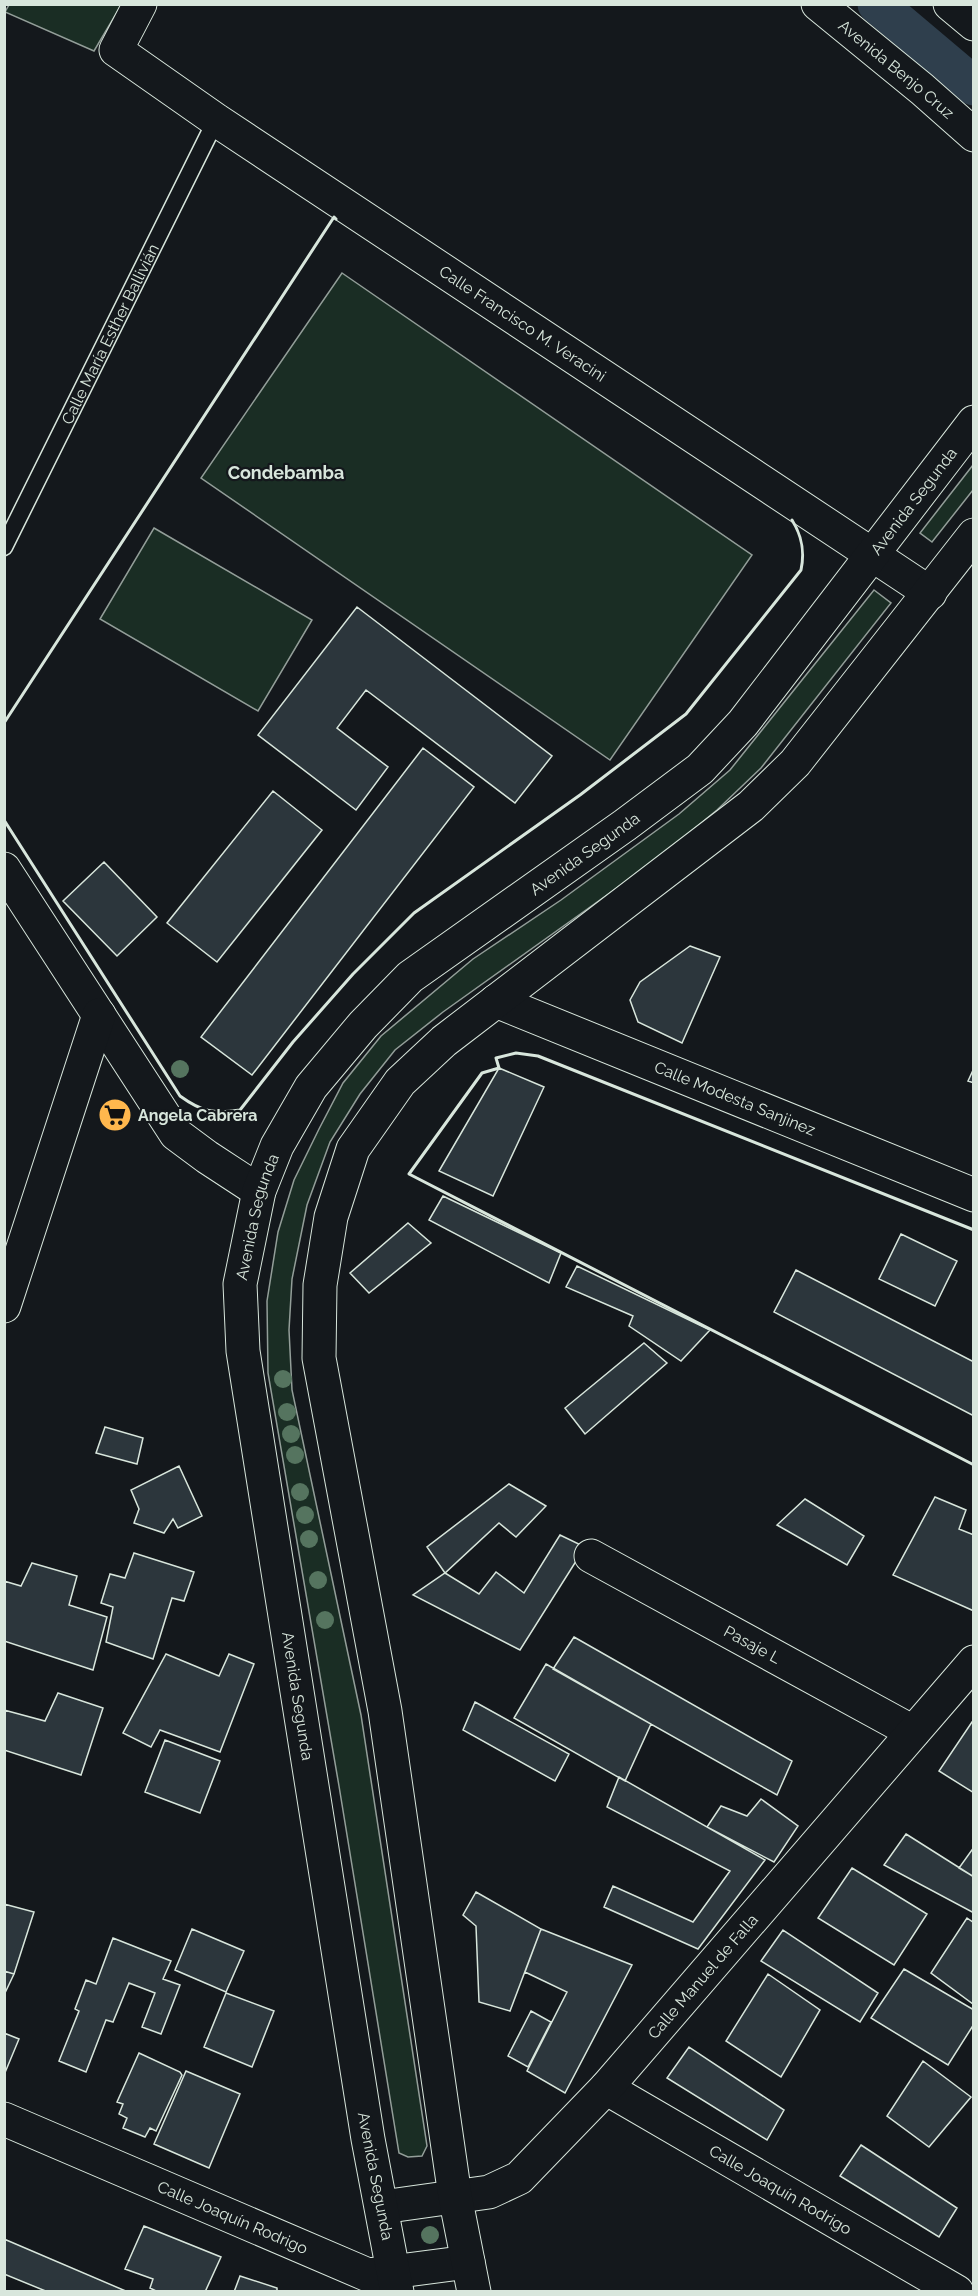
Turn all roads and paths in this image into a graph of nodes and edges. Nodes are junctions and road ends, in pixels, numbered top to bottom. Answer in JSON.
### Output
{"nodes":[{"id":1,"x":140,"y":4,"type":"edge"},
{"id":2,"x":818,"y":4,"type":"edge"},
{"id":3,"x":950,"y":4,"type":"edge"},
{"id":4,"x":974,"y":24,"type":"edge"},
{"id":5,"x":216,"y":120,"type":"junction"},
{"id":6,"x":974,"y":135,"type":"edge"},
{"id":7,"x":974,"y":422,"type":"edge"},
{"id":8,"x":974,"y":535,"type":"edge"},
{"id":9,"x":4,"y":547,"type":"edge"},
{"id":10,"x":872,"y":554,"type":"junction"},
{"id":11,"x":930,"y":593,"type":"junction"},
{"id":12,"x":4,"y":869,"type":"edge"},
{"id":13,"x":496,"y":1001,"type":"junction"},
{"id":14,"x":99,"y":1015,"type":"junction"},
{"id":15,"x":260,"y":1191,"type":"junction"},
{"id":16,"x":974,"y":1195,"type":"edge"},
{"id":17,"x":8,"y":1288,"type":"edge"},
{"id":18,"x":591,"y":1556,"type":"dead end"},
{"id":19,"x":974,"y":1662,"type":"edge"},
{"id":20,"x":913,"y":1732,"type":"junction"},
{"id":21,"x":606,"y":2088,"type":"junction"},
{"id":22,"x":4,"y":2119,"type":"edge"},
{"id":23,"x":455,"y":2196,"type":"junction"},
{"id":24,"x":382,"y":2207,"type":"junction"},
{"id":25,"x":471,"y":2277,"type":"edge"},
{"id":26,"x":915,"y":2280,"type":"edge"},
{"id":27,"x":396,"y":2282,"type":"edge"},
{"id":28,"x":957,"y":2292,"type":"edge"}],
"edges":[{"from":1,"to":5,"type":"main road","name":"Calle Francisco M. Veracini"},
{"from":2,"to":6,"type":"main road","name":"Avenida Benjo Cruz"},
{"from":3,"to":4,"type":"main road"},
{"from":5,"to":9,"type":"lane","name":"Calle María Esther Ballivián"},
{"from":5,"to":10,"type":"main road","name":"Calle Francisco M. Veracini"},
{"from":7,"to":10,"type":"main road","name":"Avenida Segunda"},
{"from":8,"to":11,"type":"main road"},
{"from":10,"to":11,"type":"main road","name":"Calle Francisco M. Veracini"},
{"from":10,"to":15,"type":"main road","name":"Avenida Segunda"},
{"from":11,"to":13,"type":"main road"},
{"from":12,"to":14,"type":"main road"},
{"from":13,"to":16,"type":"main road","name":"Calle Modesta Sanjinez"},
{"from":13,"to":23,"type":"main road"},
{"from":14,"to":15,"type":"main road"},
{"from":14,"to":17,"type":"main road"},
{"from":15,"to":24,"type":"main road","name":"Avenida Segunda"},
{"from":18,"to":20,"type":"main road","name":"Pasaje L"},
{"from":19,"to":20,"type":"main road","name":"Calle Manuel de Falla"},
{"from":20,"to":21,"type":"main road","name":"Calle Manuel de Falla"},
{"from":21,"to":23,"type":"main road","name":"Calle Manuel de Falla"},
{"from":21,"to":26,"type":"main road","name":"Calle Joaquín Rodrigo"},
{"from":22,"to":27,"type":"main road","name":"Calle Joaquín Rodrigo"},
{"from":23,"to":24,"type":"main road","name":"Calle Manuel de Falla"},
{"from":23,"to":25,"type":"main road"},
{"from":24,"to":27,"type":"main road","name":"Avenida Segunda"},
{"from":25,"to":27,"type":"main road","name":"Calle Joaquín Rodrigo"},
{"from":26,"to":28,"type":"main road","name":"Calle Joaquín Rodrigo"}]}
